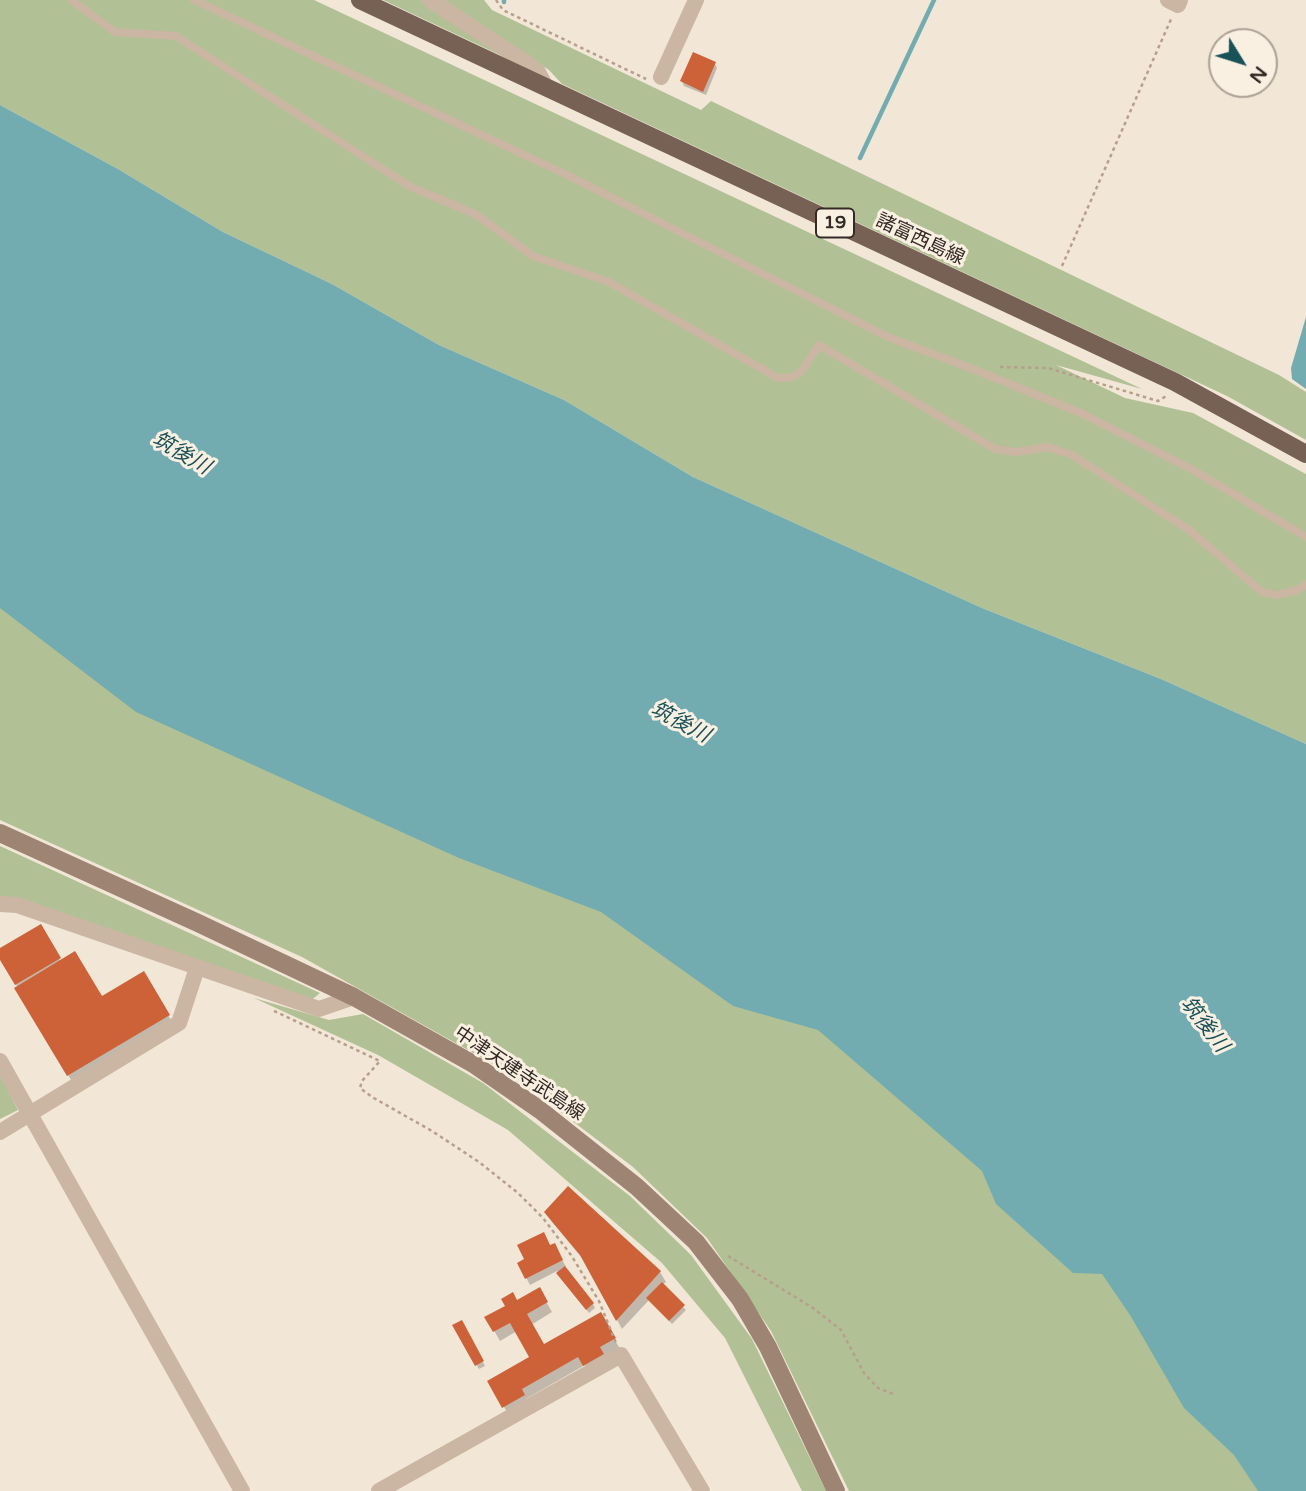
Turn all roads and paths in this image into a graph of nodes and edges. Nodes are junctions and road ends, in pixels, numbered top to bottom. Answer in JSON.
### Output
{"nodes":[{"id":1,"x":72,"y":0,"type":"edge"},
{"id":2,"x":194,"y":0,"type":"edge"},
{"id":3,"x":360,"y":0,"type":"edge"},
{"id":4,"x":430,"y":0,"type":"edge"},
{"id":5,"x":496,"y":0,"type":"edge"},
{"id":6,"x":696,"y":0,"type":"edge"},
{"id":7,"x":1175,"y":2,"type":"edge"},
{"id":8,"x":661,"y":77,"type":"joint"},
{"id":9,"x":546,"y":87,"type":"junction"},
{"id":10,"x":1062,"y":266,"type":"dead end"},
{"id":11,"x":978,"y":371,"type":"junction"},
{"id":12,"x":1175,"y":382,"type":"junction"},
{"id":13,"x":1306,"y":454,"type":"edge"},
{"id":14,"x":1306,"y":537,"type":"edge"},
{"id":15,"x":1306,"y":586,"type":"edge"},
{"id":16,"x":0,"y":833,"type":"edge"},
{"id":17,"x":0,"y":904,"type":"edge"},
{"id":18,"x":197,"y":968,"type":"junction"},
{"id":19,"x":354,"y":997,"type":"junction"},
{"id":20,"x":273,"y":1010,"type":"dead end"},
{"id":21,"x":0,"y":1061,"type":"edge"},
{"id":22,"x":30,"y":1115,"type":"junction"},
{"id":23,"x":0,"y":1132,"type":"edge"},
{"id":24,"x":729,"y":1257,"type":"dead end"},
{"id":25,"x":621,"y":1355,"type":"junction"},
{"id":26,"x":896,"y":1395,"type":"dead end"},
{"id":27,"x":242,"y":1491,"type":"edge"},
{"id":28,"x":380,"y":1491,"type":"edge"},
{"id":29,"x":702,"y":1491,"type":"edge"},
{"id":30,"x":836,"y":1491,"type":"edge"}],
"edges":[{"from":1,"to":15,"type":"lane"},
{"from":2,"to":11,"type":"lane"},
{"from":3,"to":9,"type":"main road","name":"諸富西島線","number":"19"},
{"from":4,"to":9,"type":"street"},
{"from":5,"to":8,"type":"path"},
{"from":6,"to":8,"type":"street"},
{"from":7,"to":10,"type":"path"},
{"from":9,"to":12,"type":"main road","name":"諸富西島線","number":"19"},
{"from":11,"to":12,"type":"path"},
{"from":11,"to":14,"type":"lane"},
{"from":12,"to":13,"type":"main road","name":"諸富西島線","number":"19"},
{"from":16,"to":19,"type":"main road","name":"中津天建寺武島線"},
{"from":17,"to":18,"type":"street"},
{"from":18,"to":19,"type":"street"},
{"from":18,"to":22,"type":"street"},
{"from":19,"to":30,"type":"main road","name":"中津天建寺武島線"},
{"from":20,"to":25,"type":"path"},
{"from":21,"to":22,"type":"street"},
{"from":22,"to":23,"type":"street"},
{"from":22,"to":27,"type":"street"},
{"from":24,"to":26,"type":"path"},
{"from":25,"to":28,"type":"street"},
{"from":25,"to":29,"type":"street"}]}
